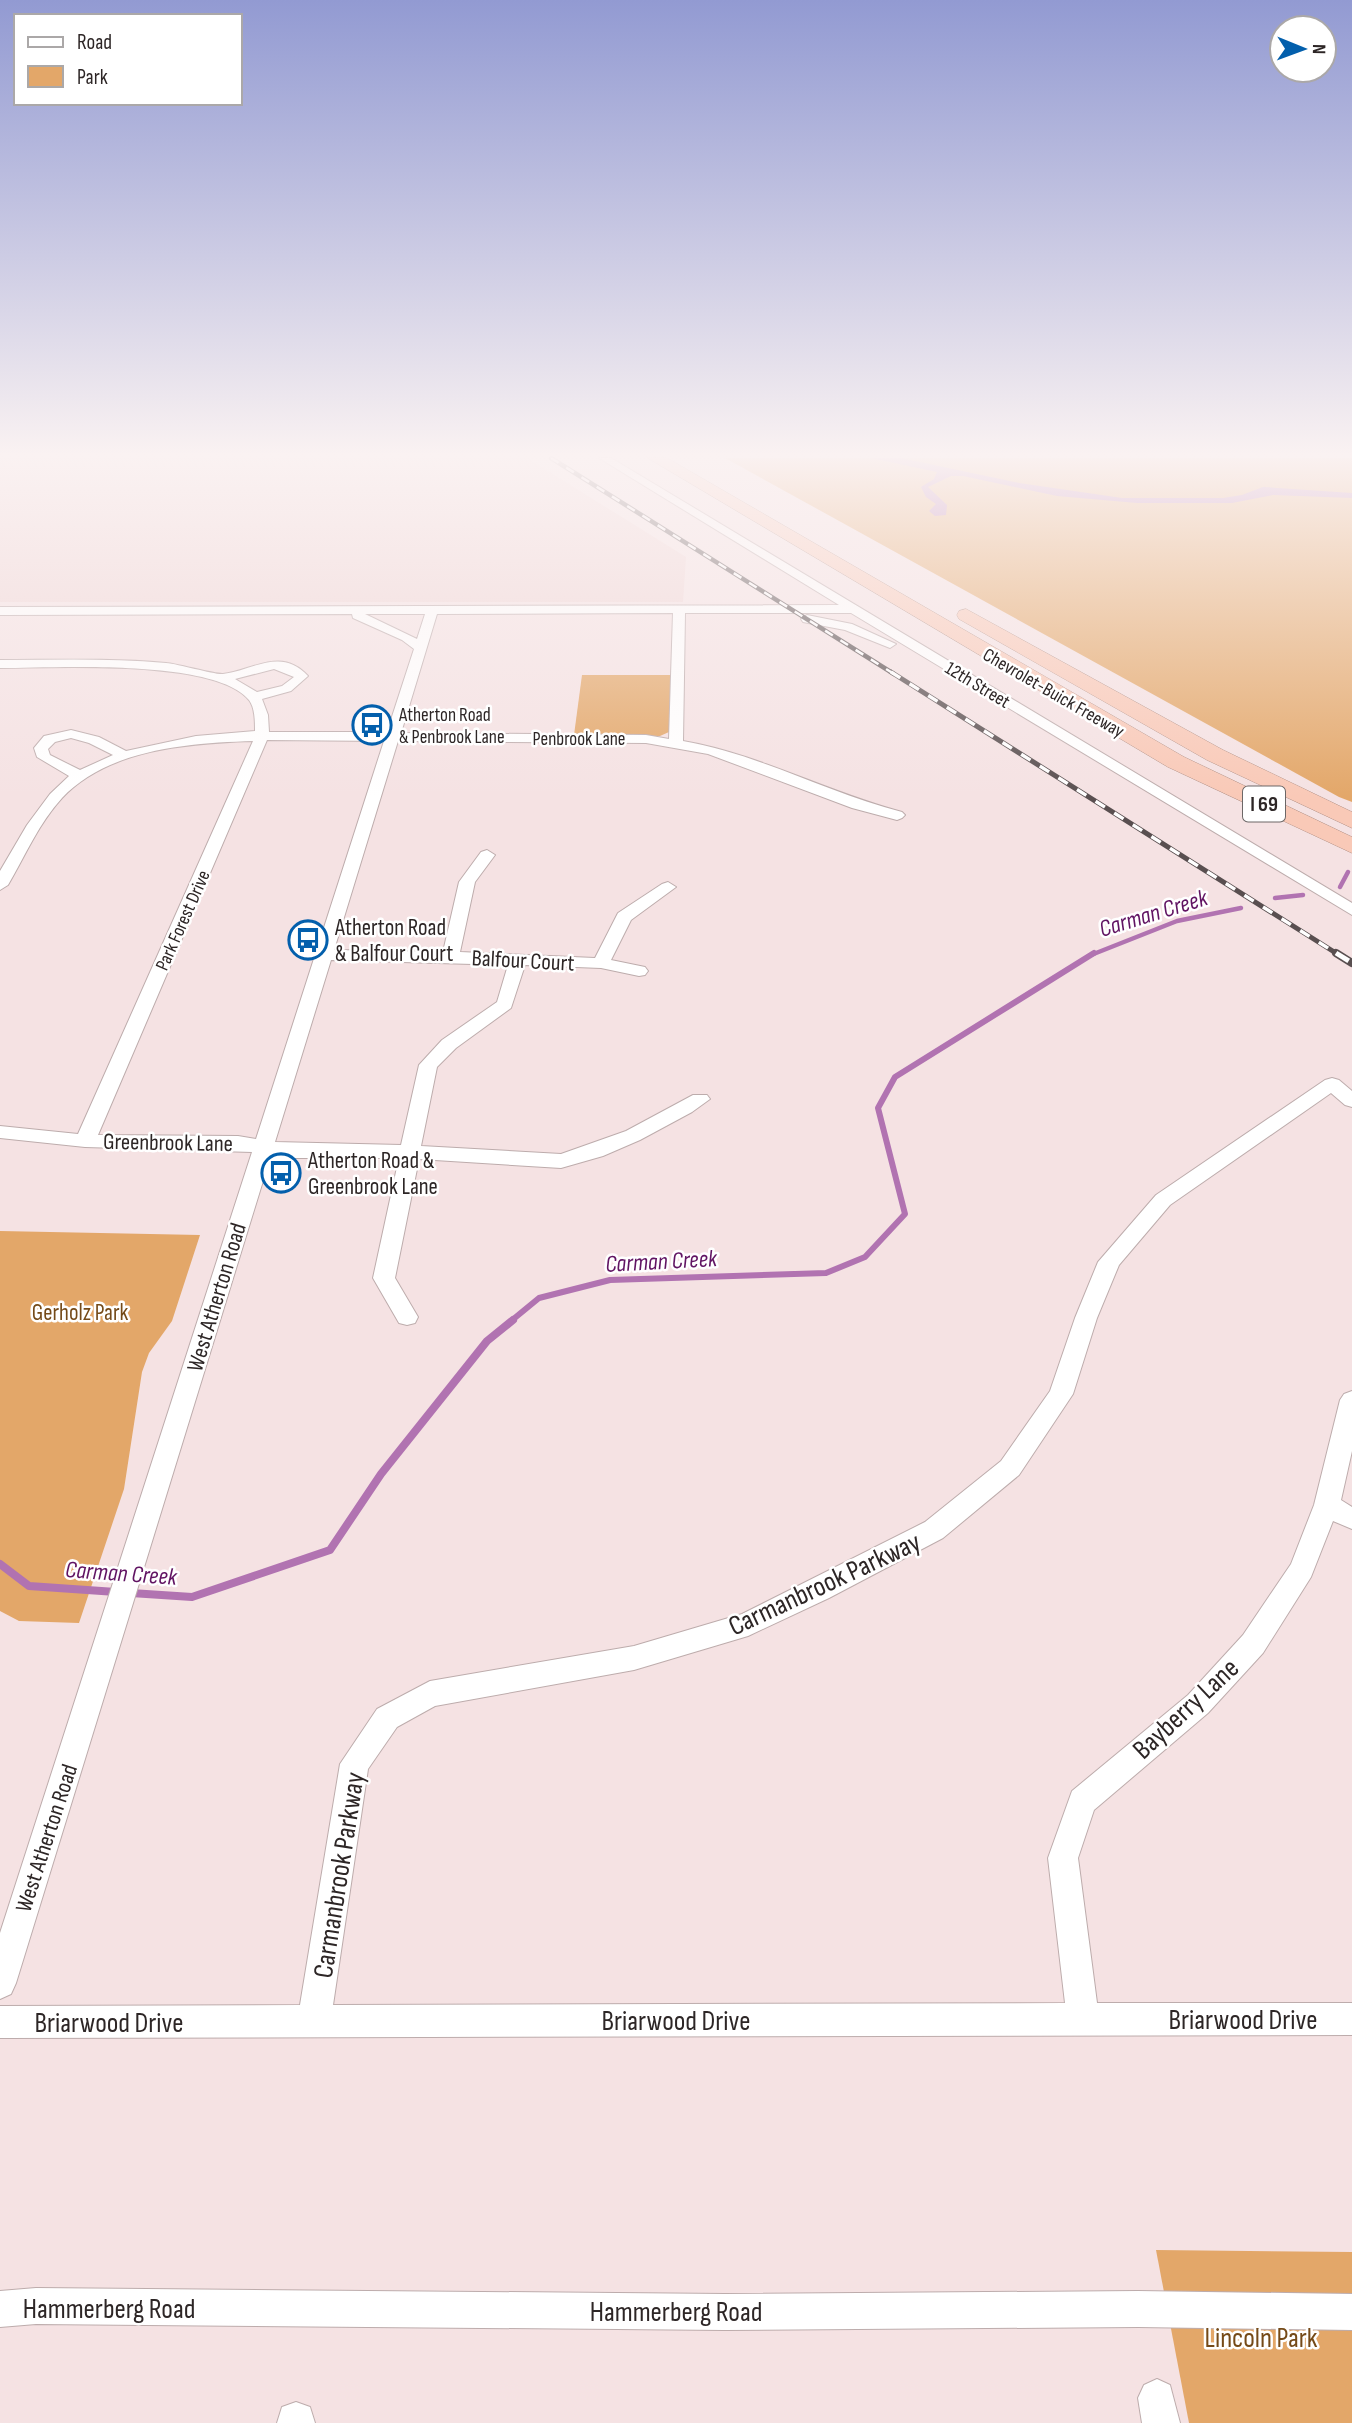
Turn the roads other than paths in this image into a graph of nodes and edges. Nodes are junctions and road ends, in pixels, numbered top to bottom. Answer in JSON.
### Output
{"nodes":[{"id":1,"x":779,"y":571,"type":"edge"},
{"id":2,"x":792,"y":571,"type":"edge"},
{"id":3,"x":849,"y":571,"type":"edge"},
{"id":4,"x":946,"y":604,"type":"dead end"},
{"id":5,"x":854,"y":609,"type":"junction"},
{"id":6,"x":680,"y":610,"type":"junction"},
{"id":7,"x":743,"y":610,"type":"junction"},
{"id":8,"x":0,"y":611,"type":"edge"},
{"id":9,"x":345,"y":611,"type":"junction"},
{"id":10,"x":432,"y":611,"type":"junction"},
{"id":11,"x":419,"y":648,"type":"junction"},
{"id":12,"x":0,"y":664,"type":"edge"},
{"id":13,"x":952,"y":668,"type":"junction"},
{"id":14,"x":225,"y":678,"type":"junction"},
{"id":15,"x":254,"y":696,"type":"junction"},
{"id":16,"x":262,"y":736,"type":"junction"},
{"id":17,"x":391,"y":737,"type":"junction"},
{"id":18,"x":676,"y":743,"type":"junction"},
{"id":19,"x":125,"y":756,"type":"junction"},
{"id":20,"x":1176,"y":762,"type":"junction"},
{"id":21,"x":79,"y":775,"type":"junction"},
{"id":22,"x":897,"y":815,"type":"dead end"},
{"id":23,"x":1352,"y":821,"type":"edge"},
{"id":24,"x":1352,"y":846,"type":"edge"},
{"id":25,"x":487,"y":855,"type":"dead end"},
{"id":26,"x":1352,"y":860,"type":"edge"},
{"id":27,"x":0,"y":885,"type":"edge"},
{"id":28,"x":668,"y":887,"type":"dead end"},
{"id":29,"x":1352,"y":910,"type":"edge"},
{"id":30,"x":323,"y":956,"type":"junction"},
{"id":31,"x":450,"y":957,"type":"junction"},
{"id":32,"x":517,"y":960,"type":"junction"},
{"id":33,"x":601,"y":963,"type":"junction"},
{"id":34,"x":639,"y":971,"type":"dead end"},
{"id":35,"x":700,"y":1099,"type":"dead end"},
{"id":36,"x":1352,"y":1101,"type":"edge"},
{"id":37,"x":0,"y":1132,"type":"edge"},
{"id":38,"x":85,"y":1141,"type":"junction"},
{"id":39,"x":263,"y":1147,"type":"junction"},
{"id":40,"x":410,"y":1152,"type":"junction"},
{"id":41,"x":407,"y":1317,"type":"dead end"},
{"id":42,"x":1352,"y":1401,"type":"edge"},
{"id":43,"x":1327,"y":1505,"type":"junction"},
{"id":44,"x":1352,"y":1519,"type":"edge"},
{"id":45,"x":0,"y":1983,"type":"edge"},
{"id":46,"x":1083,"y":2018,"type":"junction"},
{"id":47,"x":1352,"y":2019,"type":"edge"},
{"id":48,"x":0,"y":2022,"type":"edge"},
{"id":49,"x":314,"y":2022,"type":"junction"},
{"id":50,"x":0,"y":2309,"type":"edge"},
{"id":51,"x":1352,"y":2312,"type":"edge"}],
"edges":[{"from":1,"to":7,"type":"street"},
{"from":2,"to":5,"type":"street","name":"12th Street"},
{"from":3,"to":20,"type":"highway","name":"Chevrolet-Buick Freeway","number":"I 69"},
{"from":4,"to":23,"type":"highway","name":"Chevrolet-Buick Freeway","number":"I 69"},
{"from":5,"to":7,"type":"street"},
{"from":5,"to":13,"type":"street","name":"12th Street"},
{"from":6,"to":7,"type":"street"},
{"from":6,"to":10,"type":"street"},
{"from":6,"to":18,"type":"street"},
{"from":7,"to":13,"type":"street"},
{"from":8,"to":9,"type":"street"},
{"from":9,"to":10,"type":"street"},
{"from":9,"to":11,"type":"street"},
{"from":10,"to":11,"type":"street","name":"West Atherton Road"},
{"from":11,"to":17,"type":"street","name":"West Atherton Road"},
{"from":12,"to":14,"type":"street"},
{"from":13,"to":29,"type":"street","name":"12th Street"},
{"from":14,"to":15,"type":"street"},
{"from":14,"to":15,"type":"street"},
{"from":15,"to":16,"type":"street"},
{"from":16,"to":17,"type":"street","name":"Penbrook Lane"},
{"from":16,"to":19,"type":"street","name":"Penbrook Lane"},
{"from":16,"to":38,"type":"street","name":"Park Forest Drive"},
{"from":17,"to":18,"type":"street","name":"Penbrook Lane"},
{"from":17,"to":30,"type":"street","name":"West Atherton Road"},
{"from":18,"to":22,"type":"street","name":"Penbrook Lane"},
{"from":19,"to":21,"type":"street","name":"Penbrook Lane"},
{"from":19,"to":21,"type":"street"},
{"from":20,"to":24,"type":"highway","name":"Chevrolet-Buick Freeway","number":"I 69"},
{"from":20,"to":26,"type":"highway"},
{"from":21,"to":27,"type":"street","name":"Penbrook Lane"},
{"from":25,"to":31,"type":"street"},
{"from":28,"to":33,"type":"street"},
{"from":30,"to":31,"type":"street","name":"Balfour Court"},
{"from":30,"to":39,"type":"street","name":"West Atherton Road"},
{"from":31,"to":32,"type":"street","name":"Balfour Court"},
{"from":32,"to":33,"type":"street","name":"Balfour Court"},
{"from":32,"to":40,"type":"street"},
{"from":33,"to":34,"type":"street","name":"Balfour Court"},
{"from":35,"to":40,"type":"street","name":"Greenbrook Lane"},
{"from":36,"to":49,"type":"street","name":"Carmanbrook Parkway"},
{"from":37,"to":38,"type":"street","name":"Greenbrook Lane"},
{"from":38,"to":39,"type":"street","name":"Greenbrook Lane"},
{"from":39,"to":40,"type":"street","name":"Greenbrook Lane"},
{"from":39,"to":45,"type":"street","name":"West Atherton Road"},
{"from":40,"to":41,"type":"street"},
{"from":42,"to":43,"type":"street","name":"Bayberry Lane"},
{"from":43,"to":44,"type":"street"},
{"from":43,"to":46,"type":"street","name":"Bayberry Lane"},
{"from":46,"to":47,"type":"street","name":"Briarwood Drive"},
{"from":46,"to":49,"type":"street","name":"Briarwood Drive"},
{"from":48,"to":49,"type":"street","name":"Briarwood Drive"},
{"from":50,"to":51,"type":"street","name":"Hammerberg Road"}]}
